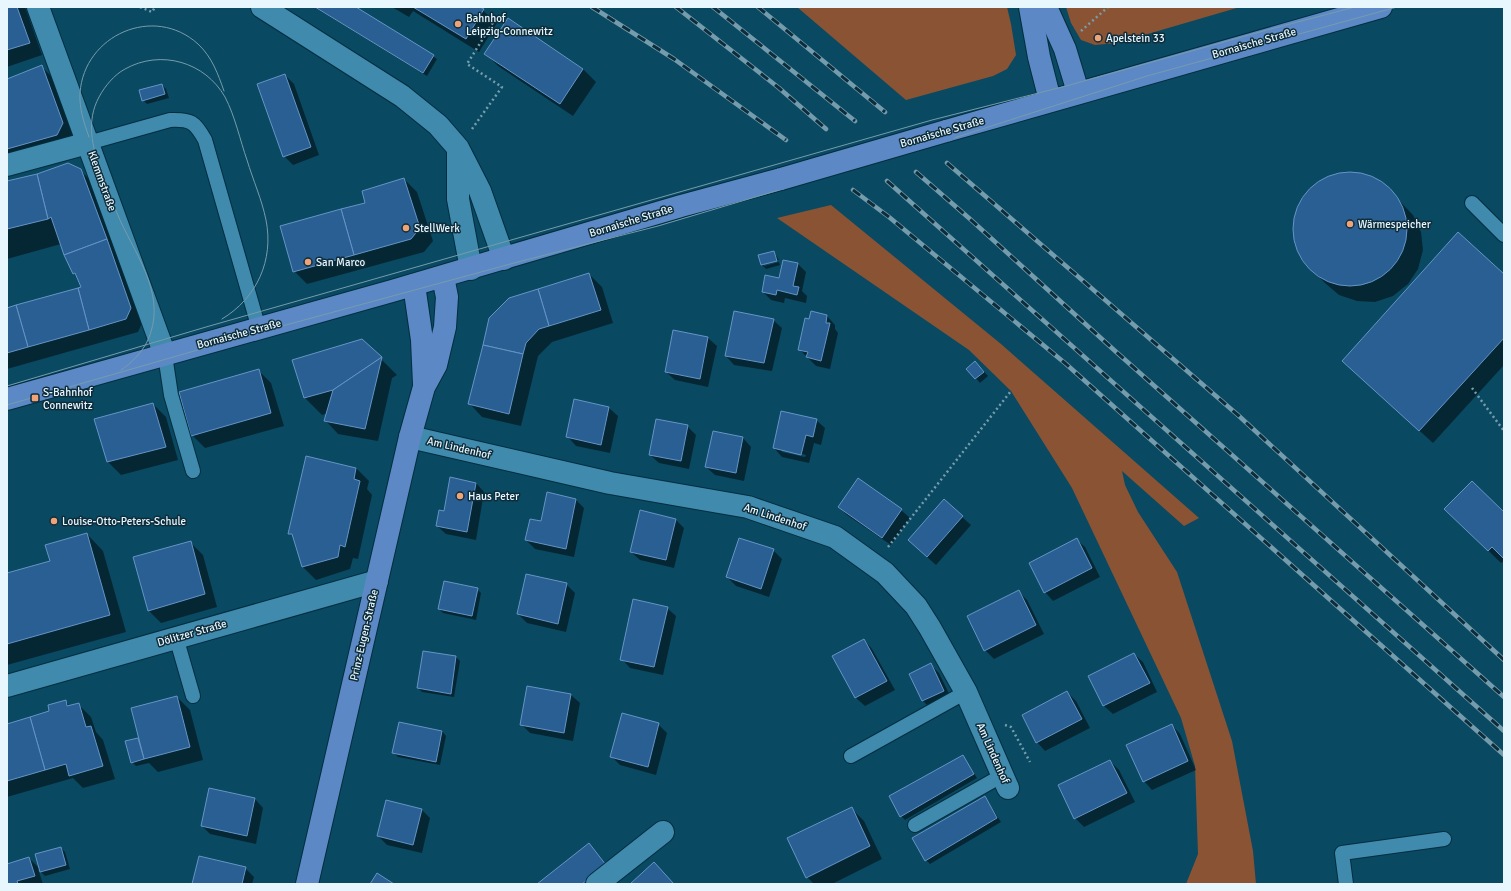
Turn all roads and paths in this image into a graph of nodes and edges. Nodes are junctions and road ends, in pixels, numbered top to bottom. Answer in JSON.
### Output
{"nodes":[{"id":1,"x":38,"y":7,"type":"edge"},
{"id":2,"x":140,"y":7,"type":"edge"},
{"id":3,"x":155,"y":7,"type":"edge"},
{"id":4,"x":262,"y":7,"type":"edge"},
{"id":5,"x":1030,"y":7,"type":"edge"},
{"id":6,"x":1046,"y":7,"type":"edge"},
{"id":7,"x":1381,"y":7,"type":"edge"},
{"id":8,"x":494,"y":21,"type":"dead end"},
{"id":9,"x":1078,"y":92,"type":"junction"},
{"id":10,"x":1050,"y":100,"type":"junction"},
{"id":11,"x":463,"y":141,"type":"junction"},
{"id":12,"x":88,"y":143,"type":"junction"},
{"id":13,"x":7,"y":165,"type":"edge"},
{"id":14,"x":1472,"y":203,"type":"dead end"},
{"id":15,"x":1504,"y":235,"type":"edge"},
{"id":16,"x":504,"y":259,"type":"junction"},
{"id":17,"x":471,"y":269,"type":"junction"},
{"id":18,"x":443,"y":277,"type":"junction"},
{"id":19,"x":414,"y":285,"type":"junction"},
{"id":20,"x":259,"y":329,"type":"junction"},
{"id":21,"x":165,"y":355,"type":"junction"},
{"id":22,"x":424,"y":387,"type":"junction"},
{"id":23,"x":1472,"y":388,"type":"dead end"},
{"id":24,"x":1011,"y":391,"type":"dead end"},
{"id":25,"x":7,"y":399,"type":"edge"},
{"id":26,"x":1504,"y":431,"type":"edge"},
{"id":27,"x":410,"y":436,"type":"junction"},
{"id":28,"x":193,"y":471,"type":"dead end"},
{"id":29,"x":886,"y":550,"type":"dead end"},
{"id":30,"x":377,"y":581,"type":"junction"},
{"id":31,"x":176,"y":637,"type":"junction"},
{"id":32,"x":7,"y":686,"type":"edge"},
{"id":33,"x":966,"y":692,"type":"junction"},
{"id":34,"x":194,"y":696,"type":"dead end"},
{"id":35,"x":999,"y":722,"type":"dead end"},
{"id":36,"x":851,"y":756,"type":"dead end"},
{"id":37,"x":1030,"y":762,"type":"dead end"},
{"id":38,"x":1005,"y":782,"type":"joint"},
{"id":39,"x":915,"y":825,"type":"dead end"},
{"id":40,"x":664,"y":832,"type":"dead end"},
{"id":41,"x":1444,"y":838,"type":"dead end"},
{"id":42,"x":306,"y":884,"type":"edge"},
{"id":43,"x":597,"y":884,"type":"edge"},
{"id":44,"x":1346,"y":884,"type":"edge"}],
"edges":[{"from":1,"to":12,"type":"street","name":"Klemmstraße"},
{"from":2,"to":3,"type":"path"},
{"from":4,"to":11,"type":"street"},
{"from":5,"to":10,"type":"main road"},
{"from":6,"to":9,"type":"main road"},
{"from":7,"to":9,"type":"main road","name":"Bornaische Straße"},
{"from":8,"to":11,"type":"path"},
{"from":9,"to":10,"type":"main road","name":"Bornaische Straße"},
{"from":10,"to":16,"type":"main road","name":"Bornaische Straße","bridge":true},
{"from":11,"to":16,"type":"street"},
{"from":11,"to":17,"type":"street"},
{"from":12,"to":13,"type":"street"},
{"from":12,"to":20,"type":"lane"},
{"from":12,"to":21,"type":"street","name":"Klemmstraße"},
{"from":14,"to":15,"type":"lane"},
{"from":16,"to":17,"type":"main road","name":"Bornaische Straße"},
{"from":17,"to":18,"type":"main road","name":"Bornaische Straße"},
{"from":18,"to":19,"type":"main road","name":"Bornaische Straße"},
{"from":18,"to":22,"type":"main road","name":"Prinz-Eugen-Straße"},
{"from":19,"to":20,"type":"main road","name":"Bornaische Straße"},
{"from":19,"to":22,"type":"main road","name":"Prinz-Eugen-Straße"},
{"from":20,"to":21,"type":"main road","name":"Bornaische Straße"},
{"from":21,"to":25,"type":"main road","name":"Bornaische Straße"},
{"from":21,"to":28,"type":"lane"},
{"from":22,"to":27,"type":"main road","name":"Prinz-Eugen-Straße"},
{"from":23,"to":26,"type":"path"},
{"from":24,"to":29,"type":"path"},
{"from":27,"to":30,"type":"main road","name":"Prinz-Eugen-Straße"},
{"from":27,"to":33,"type":"street","name":"Am Lindenhof"},
{"from":30,"to":31,"type":"street","name":"Dölitzer Straße"},
{"from":30,"to":42,"type":"main road","name":"Prinz-Eugen-Straße"},
{"from":31,"to":32,"type":"street","name":"Dölitzer Straße"},
{"from":31,"to":34,"type":"lane"},
{"from":33,"to":36,"type":"lane"},
{"from":33,"to":38,"type":"street","name":"Am Lindenhof"},
{"from":35,"to":37,"type":"path"},
{"from":38,"to":39,"type":"lane"},
{"from":40,"to":43,"type":"street"},
{"from":41,"to":44,"type":"lane"}]}
